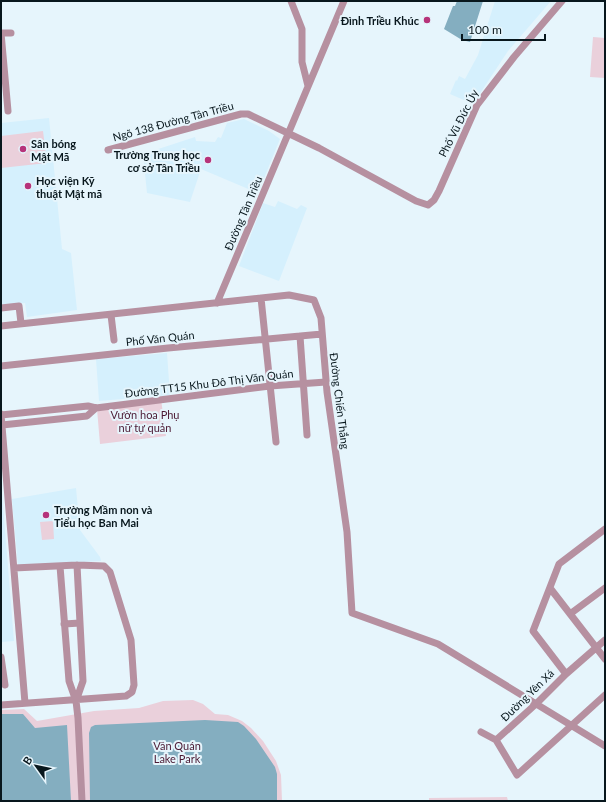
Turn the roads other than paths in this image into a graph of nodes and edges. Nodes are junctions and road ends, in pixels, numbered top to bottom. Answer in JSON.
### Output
{"nodes":[{"id":1,"x":291,"y":1,"type":"edge"},
{"id":2,"x":344,"y":1,"type":"edge"},
{"id":3,"x":562,"y":1,"type":"edge"},
{"id":4,"x":1,"y":33,"type":"edge"},
{"id":5,"x":11,"y":33,"type":"dead end"},
{"id":6,"x":308,"y":86,"type":"junction"},
{"id":7,"x":8,"y":111,"type":"dead end"},
{"id":8,"x":288,"y":132,"type":"junction"},
{"id":9,"x":108,"y":150,"type":"dead end"},
{"id":10,"x":261,"y":298,"type":"junction"},
{"id":11,"x":217,"y":302,"type":"junction"},
{"id":12,"x":1,"y":308,"type":"edge"},
{"id":13,"x":111,"y":315,"type":"junction"},
{"id":14,"x":21,"y":323,"type":"junction"},
{"id":15,"x":1,"y":326,"type":"edge"},
{"id":16,"x":322,"y":334,"type":"junction"},
{"id":17,"x":300,"y":336,"type":"junction"},
{"id":18,"x":265,"y":339,"type":"junction"},
{"id":19,"x":114,"y":340,"type":"dead end"},
{"id":20,"x":1,"y":366,"type":"edge"},
{"id":21,"x":326,"y":382,"type":"junction"},
{"id":22,"x":304,"y":383,"type":"junction"},
{"id":23,"x":270,"y":386,"type":"junction"},
{"id":24,"x":96,"y":408,"type":"junction"},
{"id":25,"x":1,"y":415,"type":"edge"},
{"id":26,"x":2,"y":426,"type":"edge"},
{"id":27,"x":307,"y":435,"type":"dead end"},
{"id":28,"x":276,"y":442,"type":"dead end"},
{"id":29,"x":605,"y":528,"type":"edge"},
{"id":30,"x":76,"y":565,"type":"junction"},
{"id":31,"x":60,"y":566,"type":"junction"},
{"id":32,"x":14,"y":568,"type":"junction"},
{"id":33,"x":550,"y":588,"type":"junction"},
{"id":34,"x":605,"y":588,"type":"edge"},
{"id":35,"x":570,"y":614,"type":"junction"},
{"id":36,"x":80,"y":623,"type":"junction"},
{"id":37,"x":64,"y":624,"type":"junction"},
{"id":38,"x":605,"y":640,"type":"edge"},
{"id":39,"x":596,"y":647,"type":"junction"},
{"id":40,"x":1,"y":657,"type":"edge"},
{"id":41,"x":605,"y":659,"type":"edge"},
{"id":42,"x":566,"y":674,"type":"junction"},
{"id":43,"x":5,"y":685,"type":"dead end"},
{"id":44,"x":605,"y":695,"type":"edge"},
{"id":45,"x":76,"y":701,"type":"junction"},
{"id":46,"x":25,"y":703,"type":"junction"},
{"id":47,"x":537,"y":703,"type":"junction"},
{"id":48,"x":1,"y":705,"type":"edge"},
{"id":49,"x":572,"y":725,"type":"junction"},
{"id":50,"x":481,"y":732,"type":"dead end"},
{"id":51,"x":496,"y":740,"type":"junction"},
{"id":52,"x":603,"y":742,"type":"edge"},
{"id":53,"x":82,"y":801,"type":"edge"}],
"edges":[{"from":1,"to":6,"type":"street"},
{"from":2,"to":6,"type":"street","name":"Đường Tân Triều"},
{"from":3,"to":8,"type":"street","name":"Phố Vũ Đức Úy"},
{"from":4,"to":5,"type":"street"},
{"from":4,"to":7,"type":"street"},
{"from":6,"to":8,"type":"street","name":"Đường Tân Triều"},
{"from":8,"to":9,"type":"street","name":"Ngõ 138 Đường Tân Triều"},
{"from":8,"to":11,"type":"street","name":"Đường Tân Triều"},
{"from":10,"to":11,"type":"street","name":"Đường Chiến Thắng"},
{"from":10,"to":16,"type":"street","name":"Đường Chiến Thắng"},
{"from":10,"to":18,"type":"street"},
{"from":11,"to":13,"type":"street","name":"Đường Chiến Thắng"},
{"from":12,"to":14,"type":"street"},
{"from":13,"to":14,"type":"street","name":"Đường Chiến Thắng"},
{"from":13,"to":19,"type":"street"},
{"from":14,"to":15,"type":"street","name":"Đường Chiến Thắng"},
{"from":16,"to":17,"type":"street","name":"Phố Văn Quán"},
{"from":16,"to":21,"type":"street","name":"Đường Chiến Thắng"},
{"from":17,"to":18,"type":"street","name":"Phố Văn Quán"},
{"from":17,"to":22,"type":"street"},
{"from":18,"to":20,"type":"street","name":"Phố Văn Quán"},
{"from":18,"to":23,"type":"street"},
{"from":21,"to":22,"type":"street","name":"Đường TT15 Khu Đô Thị Văn Quán"},
{"from":21,"to":47,"type":"street","name":"Đường Chiến Thắng"},
{"from":22,"to":23,"type":"street","name":"Đường TT15 Khu Đô Thị Văn Quán"},
{"from":22,"to":27,"type":"street"},
{"from":23,"to":24,"type":"street","name":"Đường TT15 Khu Đô Thị Văn Quán"},
{"from":23,"to":28,"type":"street"},
{"from":24,"to":25,"type":"street"},
{"from":24,"to":26,"type":"street"},
{"from":25,"to":26,"type":"street"},
{"from":26,"to":32,"type":"street"},
{"from":29,"to":33,"type":"street"},
{"from":30,"to":31,"type":"street"},
{"from":30,"to":36,"type":"street"},
{"from":30,"to":45,"type":"street"},
{"from":31,"to":32,"type":"street"},
{"from":31,"to":37,"type":"street"},
{"from":32,"to":46,"type":"street"},
{"from":33,"to":35,"type":"street"},
{"from":33,"to":42,"type":"street"},
{"from":34,"to":35,"type":"street"},
{"from":35,"to":39,"type":"street"},
{"from":36,"to":37,"type":"street"},
{"from":36,"to":45,"type":"street"},
{"from":37,"to":45,"type":"street"},
{"from":38,"to":39,"type":"street","name":"Đường Yên Xá"},
{"from":39,"to":41,"type":"street"},
{"from":39,"to":42,"type":"street","name":"Đường Yên Xá"},
{"from":40,"to":43,"type":"street"},
{"from":42,"to":47,"type":"street","name":"Đường Yên Xá"},
{"from":44,"to":49,"type":"street"},
{"from":45,"to":46,"type":"street"},
{"from":45,"to":53,"type":"street"},
{"from":46,"to":48,"type":"street"},
{"from":47,"to":49,"type":"street"},
{"from":47,"to":51,"type":"street","name":"Đường Yên Xá"},
{"from":49,"to":51,"type":"street"},
{"from":49,"to":52,"type":"street"},
{"from":50,"to":51,"type":"street"}]}
